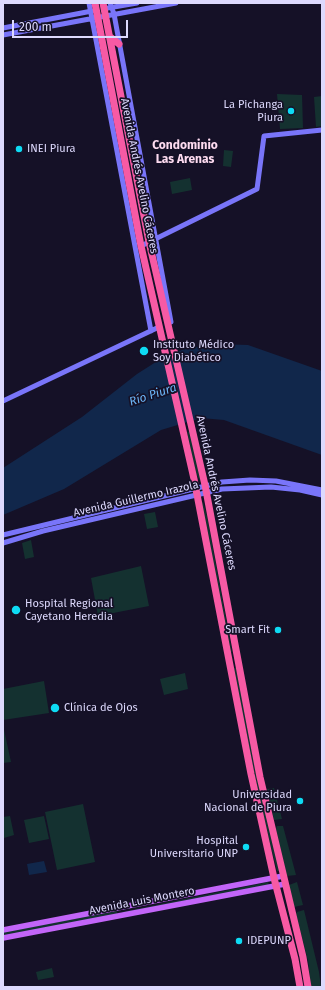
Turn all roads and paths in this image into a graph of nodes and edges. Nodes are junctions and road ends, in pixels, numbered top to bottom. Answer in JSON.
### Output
{"nodes":[{"id":1,"x":89,"y":3,"type":"edge"},
{"id":2,"x":137,"y":3,"type":"edge"},
{"id":3,"x":176,"y":3,"type":"edge"},
{"id":4,"x":107,"y":8,"type":"edge"},
{"id":5,"x":94,"y":12,"type":"edge"},
{"id":6,"x":114,"y":14,"type":"junction"},
{"id":7,"x":3,"y":28,"type":"edge"},
{"id":8,"x":3,"y":35,"type":"edge"},
{"id":9,"x":109,"y":36,"type":"junction"},
{"id":10,"x":119,"y":44,"type":"junction"},
{"id":11,"x":322,"y":130,"type":"edge"},
{"id":12,"x":152,"y":241,"type":"junction"},
{"id":13,"x":141,"y":246,"type":"junction"},
{"id":14,"x":171,"y":322,"type":"dead end"},
{"id":15,"x":159,"y":327,"type":"junction"},
{"id":16,"x":151,"y":331,"type":"junction"},
{"id":17,"x":3,"y":401,"type":"edge"},
{"id":18,"x":206,"y":489,"type":"junction"},
{"id":19,"x":322,"y":490,"type":"edge"},
{"id":20,"x":196,"y":491,"type":"junction"},
{"id":21,"x":322,"y":495,"type":"edge"},
{"id":22,"x":3,"y":535,"type":"edge"},
{"id":23,"x":3,"y":543,"type":"edge"},
{"id":24,"x":283,"y":876,"type":"junction"},
{"id":25,"x":274,"y":878,"type":"junction"},
{"id":26,"x":285,"y":884,"type":"junction"},
{"id":27,"x":276,"y":886,"type":"junction"},
{"id":28,"x":3,"y":930,"type":"edge"},
{"id":29,"x":3,"y":938,"type":"edge"},
{"id":30,"x":300,"y":987,"type":"edge"},
{"id":31,"x":308,"y":987,"type":"edge"}],
"edges":[{"from":1,"to":5,"type":"street","name":"Avenida Andrés Avelino Cáceres"},
{"from":2,"to":4,"type":"street"},
{"from":3,"to":6,"type":"street"},
{"from":4,"to":5,"type":"street"},
{"from":4,"to":6,"type":"street"},
{"from":4,"to":6,"type":"street","name":"Avenida Andrés Avelino Cáceres"},
{"from":4,"to":9,"type":"highway","name":"Avenida Andrés Avelino Cáceres"},
{"from":5,"to":7,"type":"street"},
{"from":5,"to":8,"type":"street"},
{"from":5,"to":13,"type":"highway","name":"Avenida Andrés Avelino Cáceres"},
{"from":5,"to":16,"type":"street","name":"Avenida Andrés Avelino Cáceres"},
{"from":6,"to":10,"type":"street","name":"Avenida Andrés Avelino Cáceres"},
{"from":9,"to":10,"type":"highway"},
{"from":9,"to":12,"type":"highway","name":"Avenida Andrés Avelino Cáceres"},
{"from":10,"to":12,"type":"street","name":"Avenida Andrés Avelino Cáceres"},
{"from":11,"to":12,"type":"street"},
{"from":12,"to":13,"type":"street"},
{"from":12,"to":14,"type":"street","name":"Avenida Andrés Avelino Cáceres"},
{"from":12,"to":18,"type":"highway","name":"Avenida Andrés Avelino Cáceres"},
{"from":13,"to":15,"type":"highway","name":"Avenida Andrés Avelino Cáceres"},
{"from":15,"to":16,"type":"street"},
{"from":15,"to":20,"type":"highway","name":"Avenida Andrés Avelino Cáceres"},
{"from":16,"to":17,"type":"street"},
{"from":18,"to":19,"type":"street","name":"Avenida Guillermo Irazola"},
{"from":18,"to":20,"type":"street","name":"Avenida Guillermo Irazola"},
{"from":18,"to":21,"type":"street","name":"Avenida Guillermo Irazola"},
{"from":18,"to":24,"type":"highway","name":"Avenida Andrés Avelino Cáceres"},
{"from":20,"to":22,"type":"street","name":"Avenida Guillermo Irazola"},
{"from":20,"to":23,"type":"street","name":"Avenida Guillermo Irazola"},
{"from":20,"to":25,"type":"highway","name":"Avenida Andrés Avelino Cáceres"},
{"from":24,"to":25,"type":"main road","name":"Avenida Luis Montero"},
{"from":24,"to":26,"type":"highway","name":"Avenida Andrés Avelino Cáceres"},
{"from":25,"to":27,"type":"highway","name":"Avenida Andrés Avelino Cáceres"},
{"from":25,"to":28,"type":"main road","name":"Avenida Luis Montero"},
{"from":26,"to":27,"type":"main road","name":"Avenida Luis Montero"},
{"from":26,"to":31,"type":"highway","name":"Avenida Andrés Avelino Cáceres"},
{"from":27,"to":29,"type":"main road","name":"Avenida Luis Montero"},
{"from":27,"to":30,"type":"highway","name":"Avenida Andrés Avelino Cáceres"}]}
